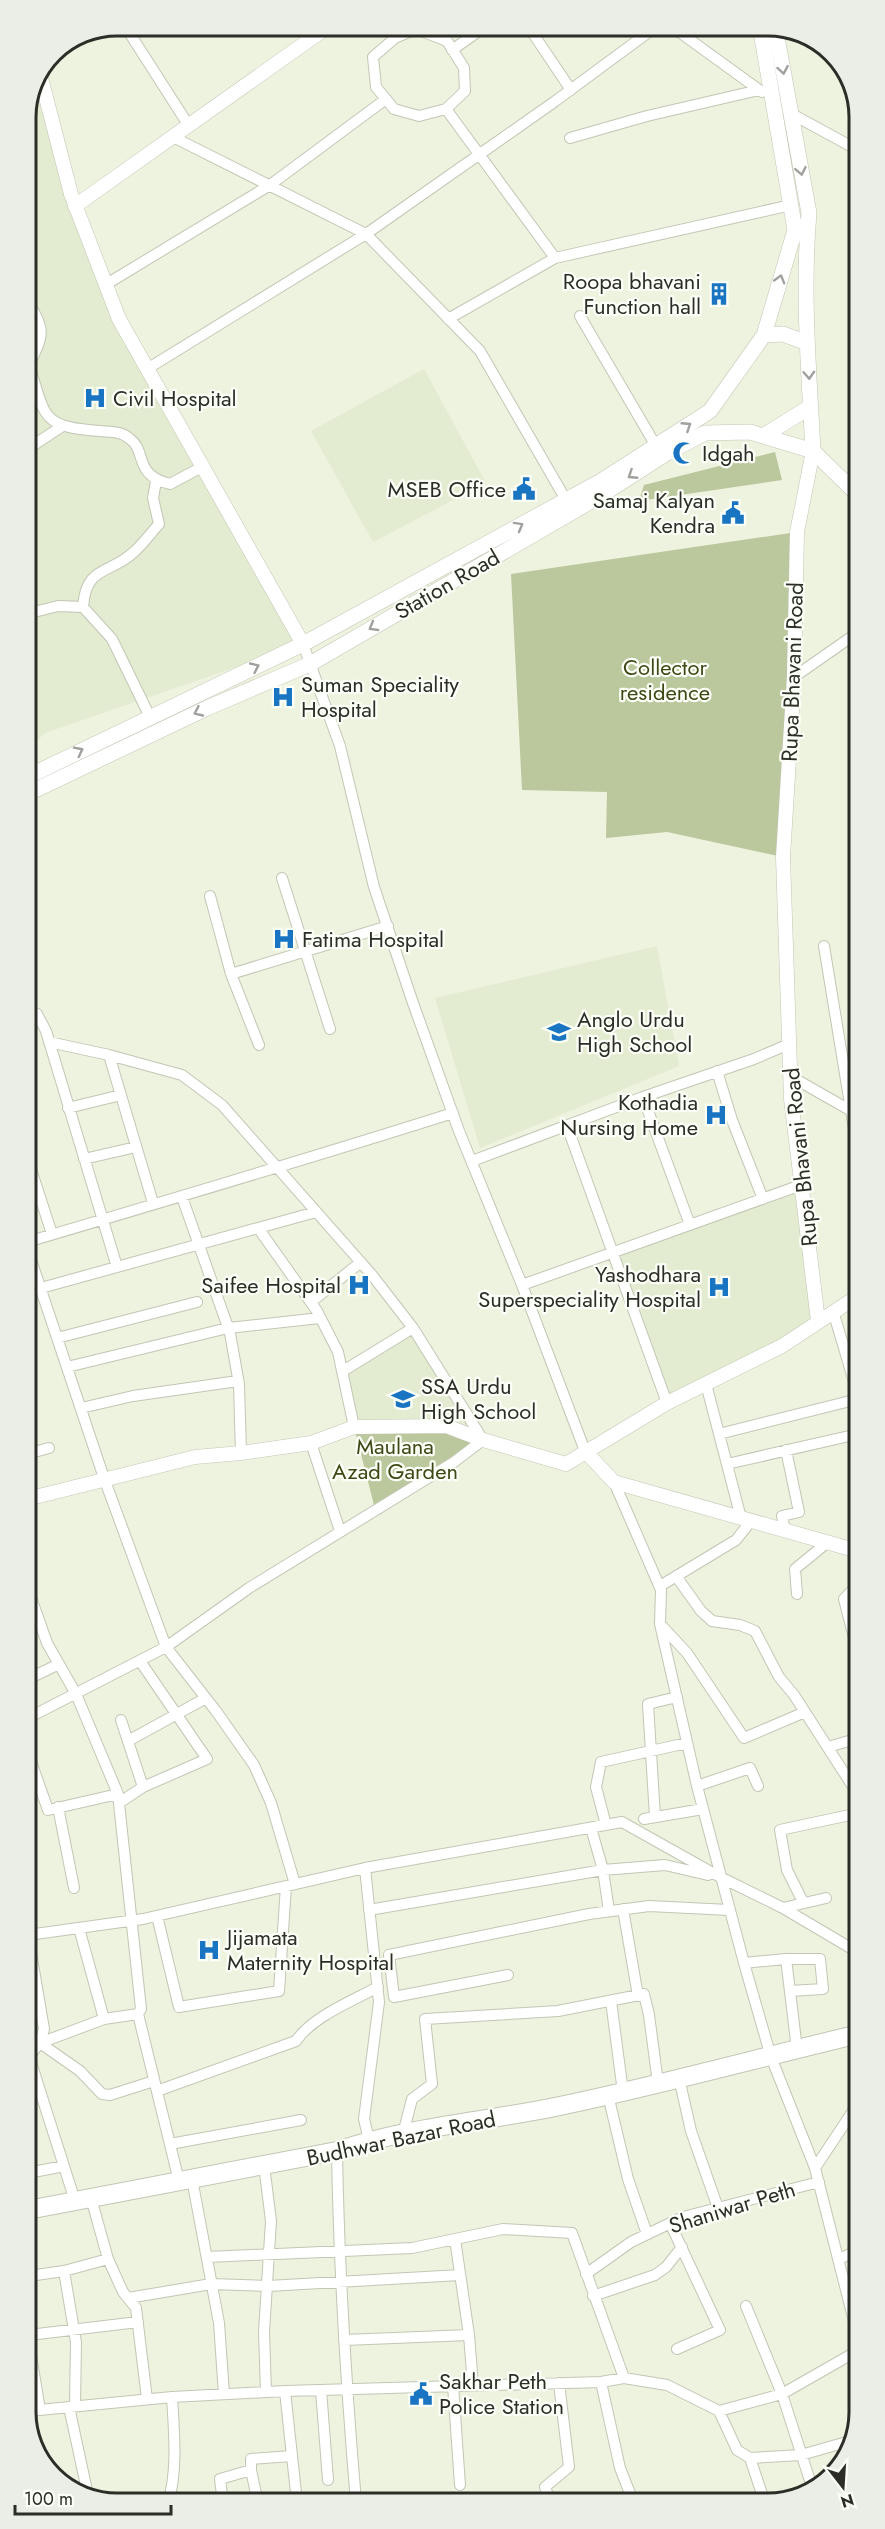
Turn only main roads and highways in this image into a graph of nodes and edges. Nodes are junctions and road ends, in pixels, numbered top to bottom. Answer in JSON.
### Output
{"nodes":[{"id":1,"x":762,"y":36,"type":"edge"},
{"id":2,"x":777,"y":37,"type":"edge"},
{"id":3,"x":764,"y":335,"type":"junction"},
{"id":4,"x":807,"y":344,"type":"junction"},
{"id":5,"x":810,"y":407,"type":"junction"},
{"id":6,"x":763,"y":436,"type":"junction"},
{"id":7,"x":813,"y":451,"type":"junction"},
{"id":8,"x":849,"y":486,"type":"edge"},
{"id":9,"x":36,"y":769,"type":"edge"},
{"id":10,"x":36,"y":790,"type":"edge"},
{"id":11,"x":849,"y":2036,"type":"edge"},
{"id":12,"x":36,"y":2208,"type":"edge"}],
"edges":[{"from":3,"to":1,"type":"main road","one_way":true},
{"from":2,"to":4,"type":"main road","name":"Rupa Bhavani Road","one_way":true},
{"from":3,"to":4,"type":"main road"},
{"from":9,"to":3,"type":"main road","one_way":true},
{"from":4,"to":5,"type":"main road","name":"Rupa Bhavani Road","one_way":true},
{"from":5,"to":6,"type":"main road"},
{"from":5,"to":7,"type":"main road","name":"Rupa Bhavani Road"},
{"from":6,"to":7,"type":"main road","name":"Station Road"},
{"from":6,"to":10,"type":"main road","name":"Station Road","one_way":true},
{"from":7,"to":8,"type":"main road","name":"Station Road"},
{"from":11,"to":12,"type":"highway","name":"Budhwar Bazar Road"}]}
